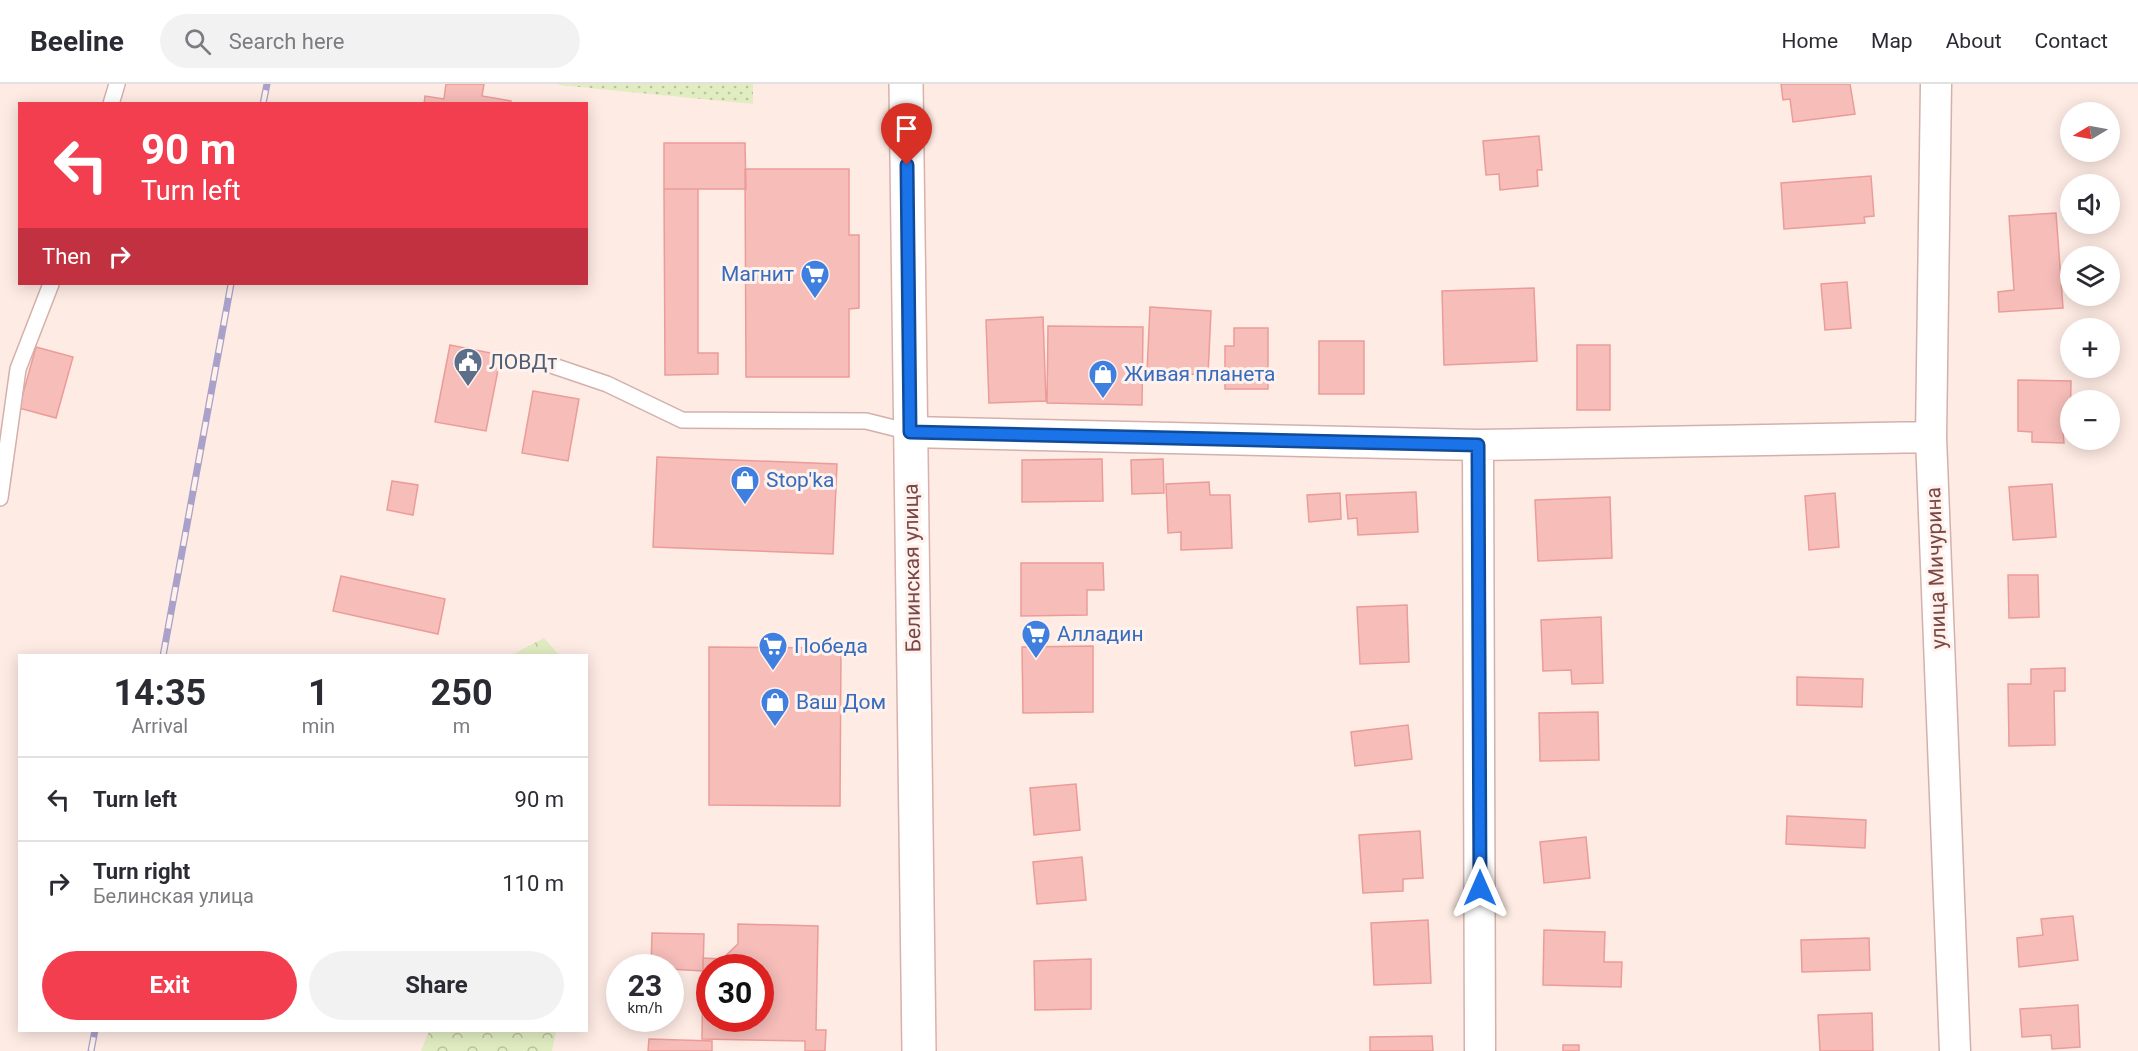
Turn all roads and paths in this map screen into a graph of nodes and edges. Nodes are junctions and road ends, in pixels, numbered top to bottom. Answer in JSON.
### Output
{"nodes":[{"id":1,"x":117,"y":84,"type":"edge"},
{"id":2,"x":906,"y":84,"type":"edge"},
{"id":3,"x":1936,"y":84,"type":"edge"},
{"id":4,"x":112,"y":102,"type":"edge"},
{"id":5,"x":51,"y":285,"type":"edge"},
{"id":6,"x":548,"y":364,"type":"dead end"},
{"id":7,"x":910,"y":432,"type":"junction"},
{"id":8,"x":1931,"y":437,"type":"junction"},
{"id":9,"x":1478,"y":445,"type":"junction"},
{"id":10,"x":0,"y":498,"type":"edge"},
{"id":11,"x":919,"y":1051,"type":"edge"},
{"id":12,"x":1480,"y":1051,"type":"edge"},
{"id":13,"x":1954,"y":1051,"type":"edge"}],
"edges":[{"from":1,"to":4,"type":"lane"},
{"from":2,"to":7,"type":"main road","name":"Белинская улица"},
{"from":3,"to":8,"type":"street","name":"улица Мичурина"},
{"from":5,"to":10,"type":"lane"},
{"from":6,"to":7,"type":"lane"},
{"from":7,"to":9,"type":"street"},
{"from":7,"to":11,"type":"main road","name":"Белинская улица"},
{"from":8,"to":9,"type":"street"},
{"from":8,"to":13,"type":"street","name":"улица Мичурина"},
{"from":9,"to":12,"type":"street"}]}
